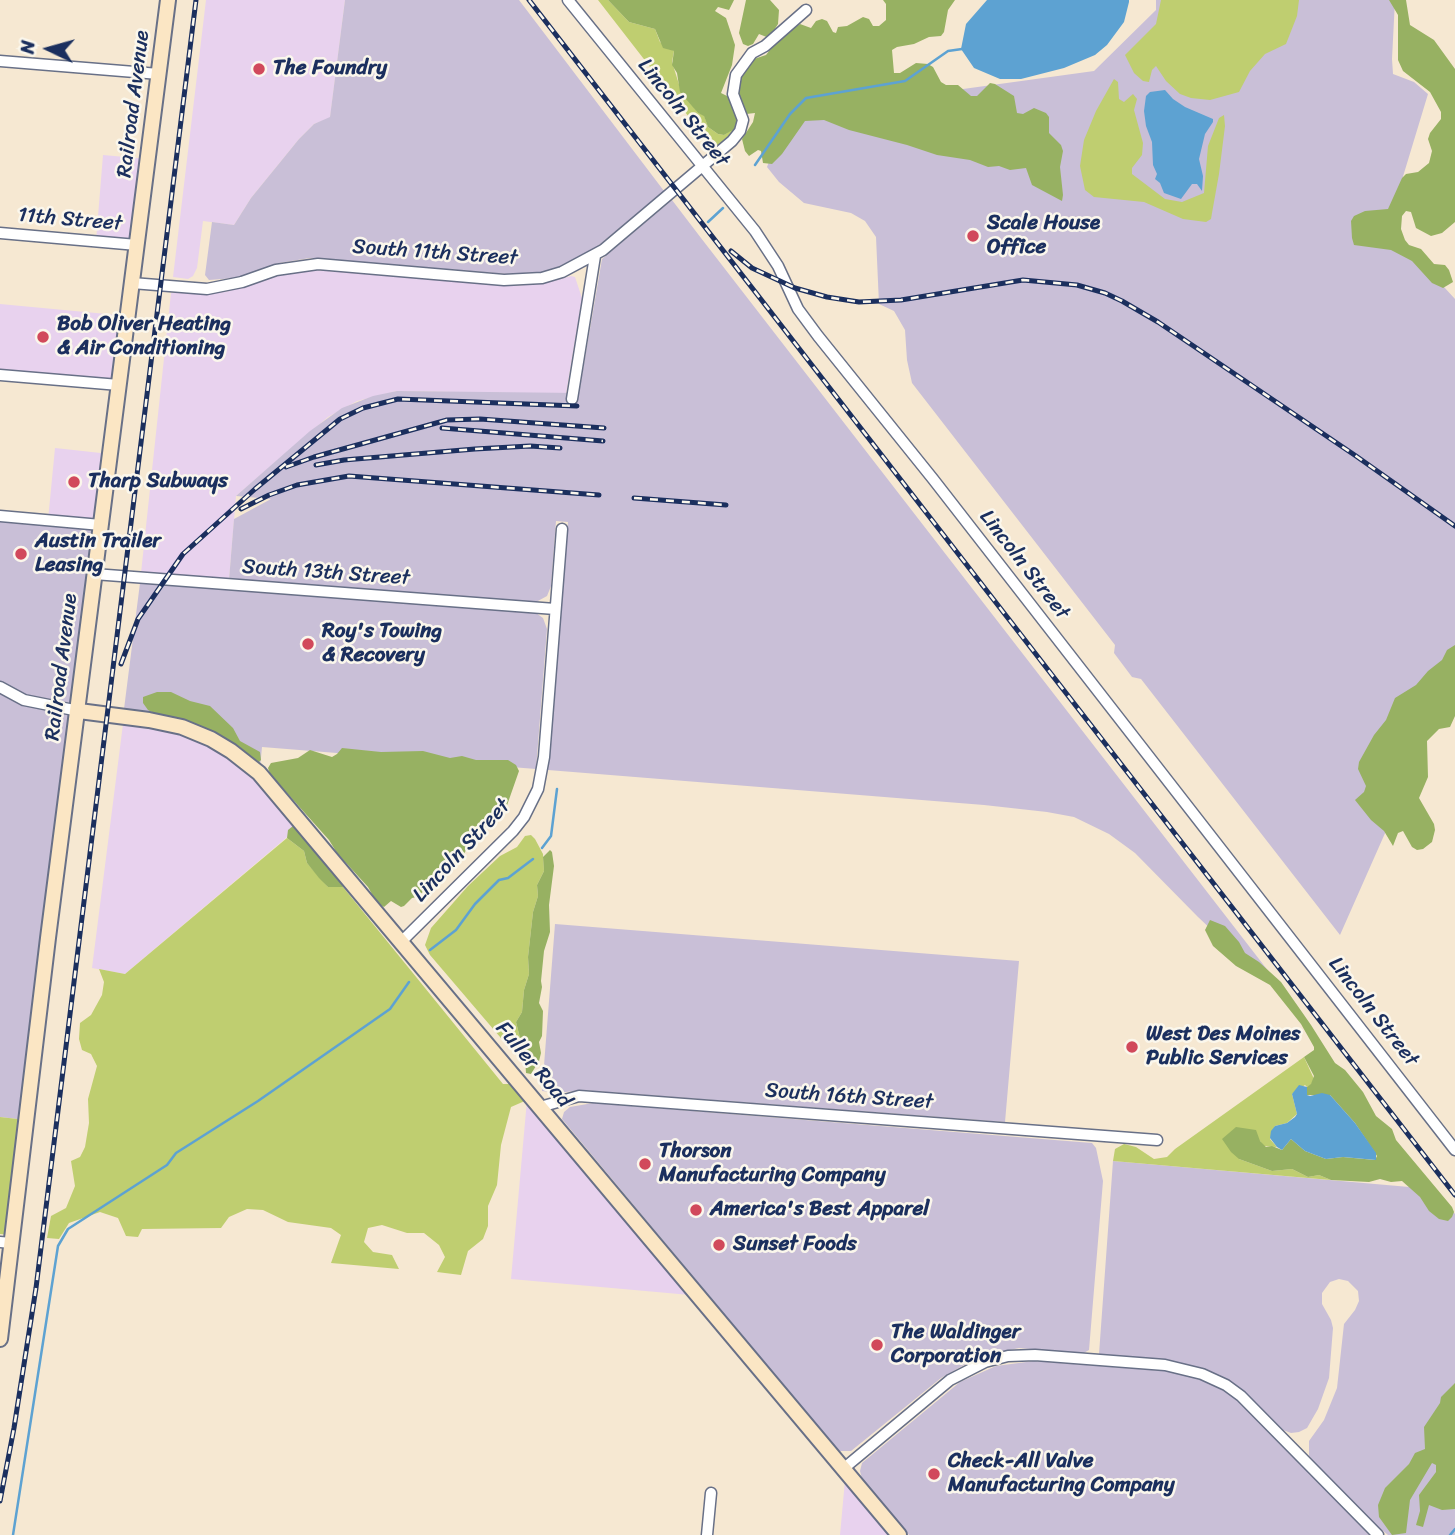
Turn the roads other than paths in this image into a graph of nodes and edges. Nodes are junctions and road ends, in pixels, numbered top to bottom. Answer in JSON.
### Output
{"nodes":[{"id":1,"x":168,"y":0,"type":"edge"},
{"id":2,"x":568,"y":0,"type":"edge"},
{"id":3,"x":806,"y":10,"type":"dead end"},
{"id":4,"x":0,"y":61,"type":"edge"},
{"id":5,"x":159,"y":74,"type":"junction"},
{"id":6,"x":701,"y":167,"type":"junction"},
{"id":7,"x":0,"y":233,"type":"edge"},
{"id":8,"x":137,"y":245,"type":"junction"},
{"id":9,"x":595,"y":257,"type":"junction"},
{"id":10,"x":132,"y":284,"type":"junction"},
{"id":11,"x":0,"y":375,"type":"edge"},
{"id":12,"x":118,"y":385,"type":"junction"},
{"id":13,"x":572,"y":399,"type":"dead end"},
{"id":14,"x":0,"y":516,"type":"edge"},
{"id":15,"x":101,"y":525,"type":"junction"},
{"id":16,"x":562,"y":529,"type":"dead end"},
{"id":17,"x":94,"y":574,"type":"junction"},
{"id":18,"x":555,"y":609,"type":"junction"},
{"id":19,"x":0,"y":687,"type":"edge"},
{"id":20,"x":79,"y":710,"type":"junction"},
{"id":21,"x":402,"y":941,"type":"junction"},
{"id":22,"x":540,"y":1107,"type":"junction"},
{"id":23,"x":1157,"y":1140,"type":"dead end"},
{"id":24,"x":1455,"y":1150,"type":"edge"},
{"id":25,"x":6,"y":1243,"type":"edge"},
{"id":26,"x":0,"y":1339,"type":"edge"},
{"id":27,"x":843,"y":1469,"type":"junction"},
{"id":28,"x":711,"y":1493,"type":"dead end"},
{"id":29,"x":707,"y":1535,"type":"edge"},
{"id":30,"x":899,"y":1535,"type":"edge"},
{"id":31,"x":1378,"y":1535,"type":"edge"}],
"edges":[{"from":1,"to":5,"type":"main road","name":"Railroad Avenue"},
{"from":2,"to":6,"type":"street","name":"Lincoln Street"},
{"from":3,"to":6,"type":"street","name":"South 11th Street"},
{"from":4,"to":5,"type":"street"},
{"from":5,"to":8,"type":"main road","name":"Railroad Avenue"},
{"from":6,"to":9,"type":"street","name":"South 11th Street"},
{"from":6,"to":24,"type":"street","name":"Lincoln Street"},
{"from":7,"to":8,"type":"street","name":"11th Street"},
{"from":8,"to":10,"type":"main road","name":"Railroad Avenue"},
{"from":9,"to":10,"type":"street","name":"South 11th Street"},
{"from":9,"to":13,"type":"street"},
{"from":10,"to":12,"type":"main road","name":"Railroad Avenue"},
{"from":11,"to":12,"type":"street"},
{"from":12,"to":15,"type":"main road","name":"Railroad Avenue"},
{"from":14,"to":15,"type":"street"},
{"from":15,"to":17,"type":"main road","name":"Railroad Avenue"},
{"from":16,"to":18,"type":"street","name":"Lincoln Street"},
{"from":17,"to":18,"type":"street","name":"South 13th Street"},
{"from":17,"to":20,"type":"main road","name":"Railroad Avenue"},
{"from":18,"to":21,"type":"street","name":"Lincoln Street"},
{"from":19,"to":20,"type":"street"},
{"from":20,"to":21,"type":"main road","name":"Fuller Road"},
{"from":20,"to":25,"type":"main road","name":"Railroad Avenue"},
{"from":21,"to":22,"type":"main road","name":"Fuller Road"},
{"from":22,"to":23,"type":"street","name":"South 16th Street"},
{"from":22,"to":27,"type":"main road","name":"Fuller Road"},
{"from":25,"to":26,"type":"main road","name":"Railroad Avenue"},
{"from":27,"to":30,"type":"main road","name":"Fuller Road"},
{"from":27,"to":31,"type":"street"},
{"from":28,"to":29,"type":"street"}]}
